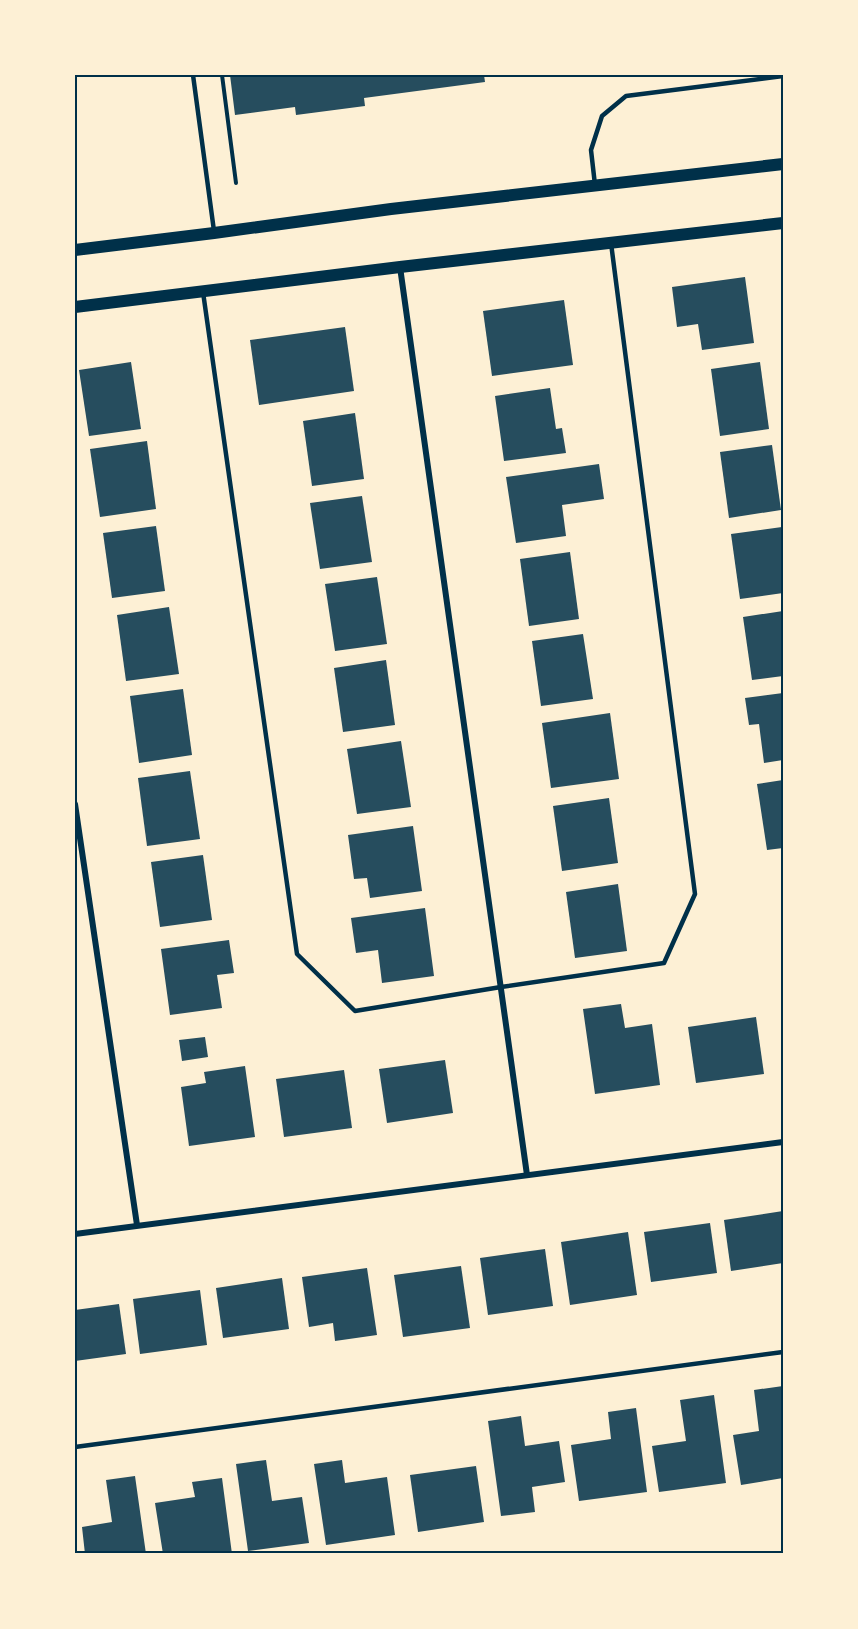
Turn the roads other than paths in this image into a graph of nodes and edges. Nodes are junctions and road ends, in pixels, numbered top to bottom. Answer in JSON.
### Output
{"nodes":[{"id":1,"x":193,"y":75,"type":"edge"},
{"id":2,"x":783,"y":76,"type":"edge"},
{"id":3,"x":783,"y":164,"type":"edge"},
{"id":4,"x":595,"y":185,"type":"junction"},
{"id":5,"x":783,"y":223,"type":"edge"},
{"id":6,"x":214,"y":233,"type":"junction"},
{"id":7,"x":612,"y":243,"type":"junction"},
{"id":8,"x":75,"y":250,"type":"edge"},
{"id":9,"x":400,"y":267,"type":"junction"},
{"id":10,"x":203,"y":291,"type":"junction"},
{"id":11,"x":75,"y":307,"type":"edge"},
{"id":12,"x":75,"y":804,"type":"edge"},
{"id":13,"x":501,"y":987,"type":"junction"},
{"id":14,"x":783,"y":1142,"type":"edge"},
{"id":15,"x":527,"y":1175,"type":"junction"},
{"id":16,"x":137,"y":1225,"type":"junction"},
{"id":17,"x":75,"y":1234,"type":"edge"},
{"id":18,"x":783,"y":1352,"type":"edge"},
{"id":19,"x":75,"y":1447,"type":"edge"}],
"edges":[{"from":1,"to":6,"type":"lane"},
{"from":2,"to":4,"type":"lane"},
{"from":3,"to":4,"type":"main road"},
{"from":4,"to":6,"type":"main road"},
{"from":5,"to":7,"type":"main road"},
{"from":6,"to":8,"type":"main road"},
{"from":7,"to":9,"type":"main road"},
{"from":7,"to":13,"type":"lane"},
{"from":9,"to":10,"type":"main road"},
{"from":9,"to":13,"type":"street"},
{"from":10,"to":11,"type":"main road"},
{"from":10,"to":13,"type":"lane"},
{"from":12,"to":16,"type":"street"},
{"from":13,"to":15,"type":"street"},
{"from":14,"to":15,"type":"street"},
{"from":15,"to":16,"type":"street"},
{"from":16,"to":17,"type":"street"},
{"from":18,"to":19,"type":"lane"}]}
